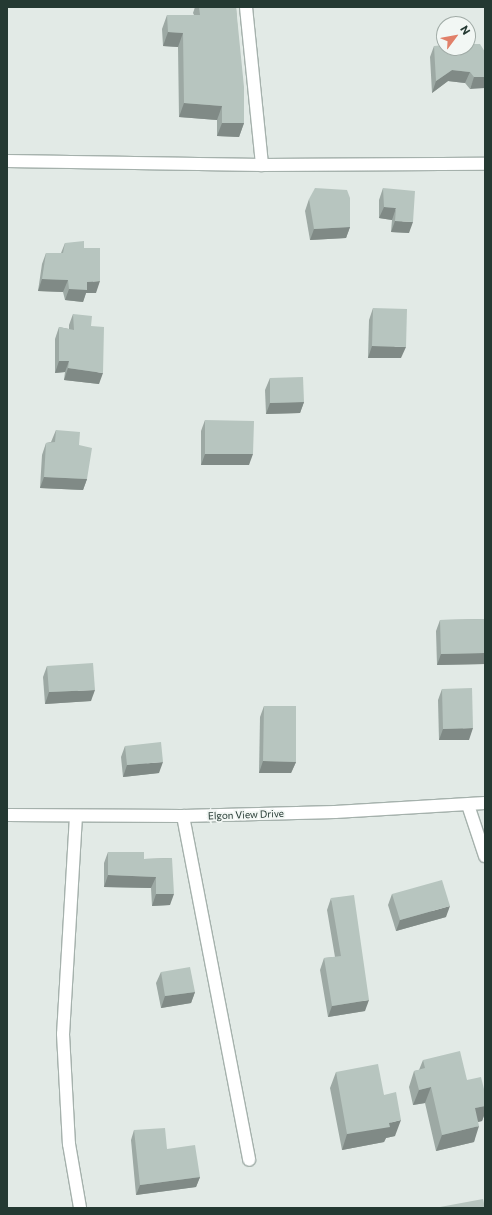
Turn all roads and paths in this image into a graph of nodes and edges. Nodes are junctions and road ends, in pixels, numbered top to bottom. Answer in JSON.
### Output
{"nodes":[{"id":1,"x":246,"y":7,"type":"edge"},
{"id":2,"x":7,"y":161,"type":"edge"},
{"id":3,"x":485,"y":164,"type":"edge"},
{"id":4,"x":262,"y":165,"type":"junction"},
{"id":5,"x":485,"y":802,"type":"edge"},
{"id":6,"x":468,"y":805,"type":"junction"},
{"id":7,"x":7,"y":815,"type":"edge"},
{"id":8,"x":76,"y":816,"type":"junction"},
{"id":9,"x":183,"y":816,"type":"junction"},
{"id":10,"x":485,"y":856,"type":"edge"},
{"id":11,"x":249,"y":1160,"type":"dead end"},
{"id":12,"x":80,"y":1208,"type":"edge"}],
"edges":[{"from":1,"to":4,"type":"street"},
{"from":2,"to":4,"type":"street"},
{"from":3,"to":4,"type":"street"},
{"from":5,"to":6,"type":"street","name":"Elgon View Drive"},
{"from":6,"to":9,"type":"street","name":"Elgon View Drive"},
{"from":6,"to":10,"type":"street"},
{"from":7,"to":8,"type":"street","name":"Elgon View Drive"},
{"from":8,"to":9,"type":"street","name":"Elgon View Drive"},
{"from":8,"to":12,"type":"street"},
{"from":9,"to":11,"type":"street"}]}
